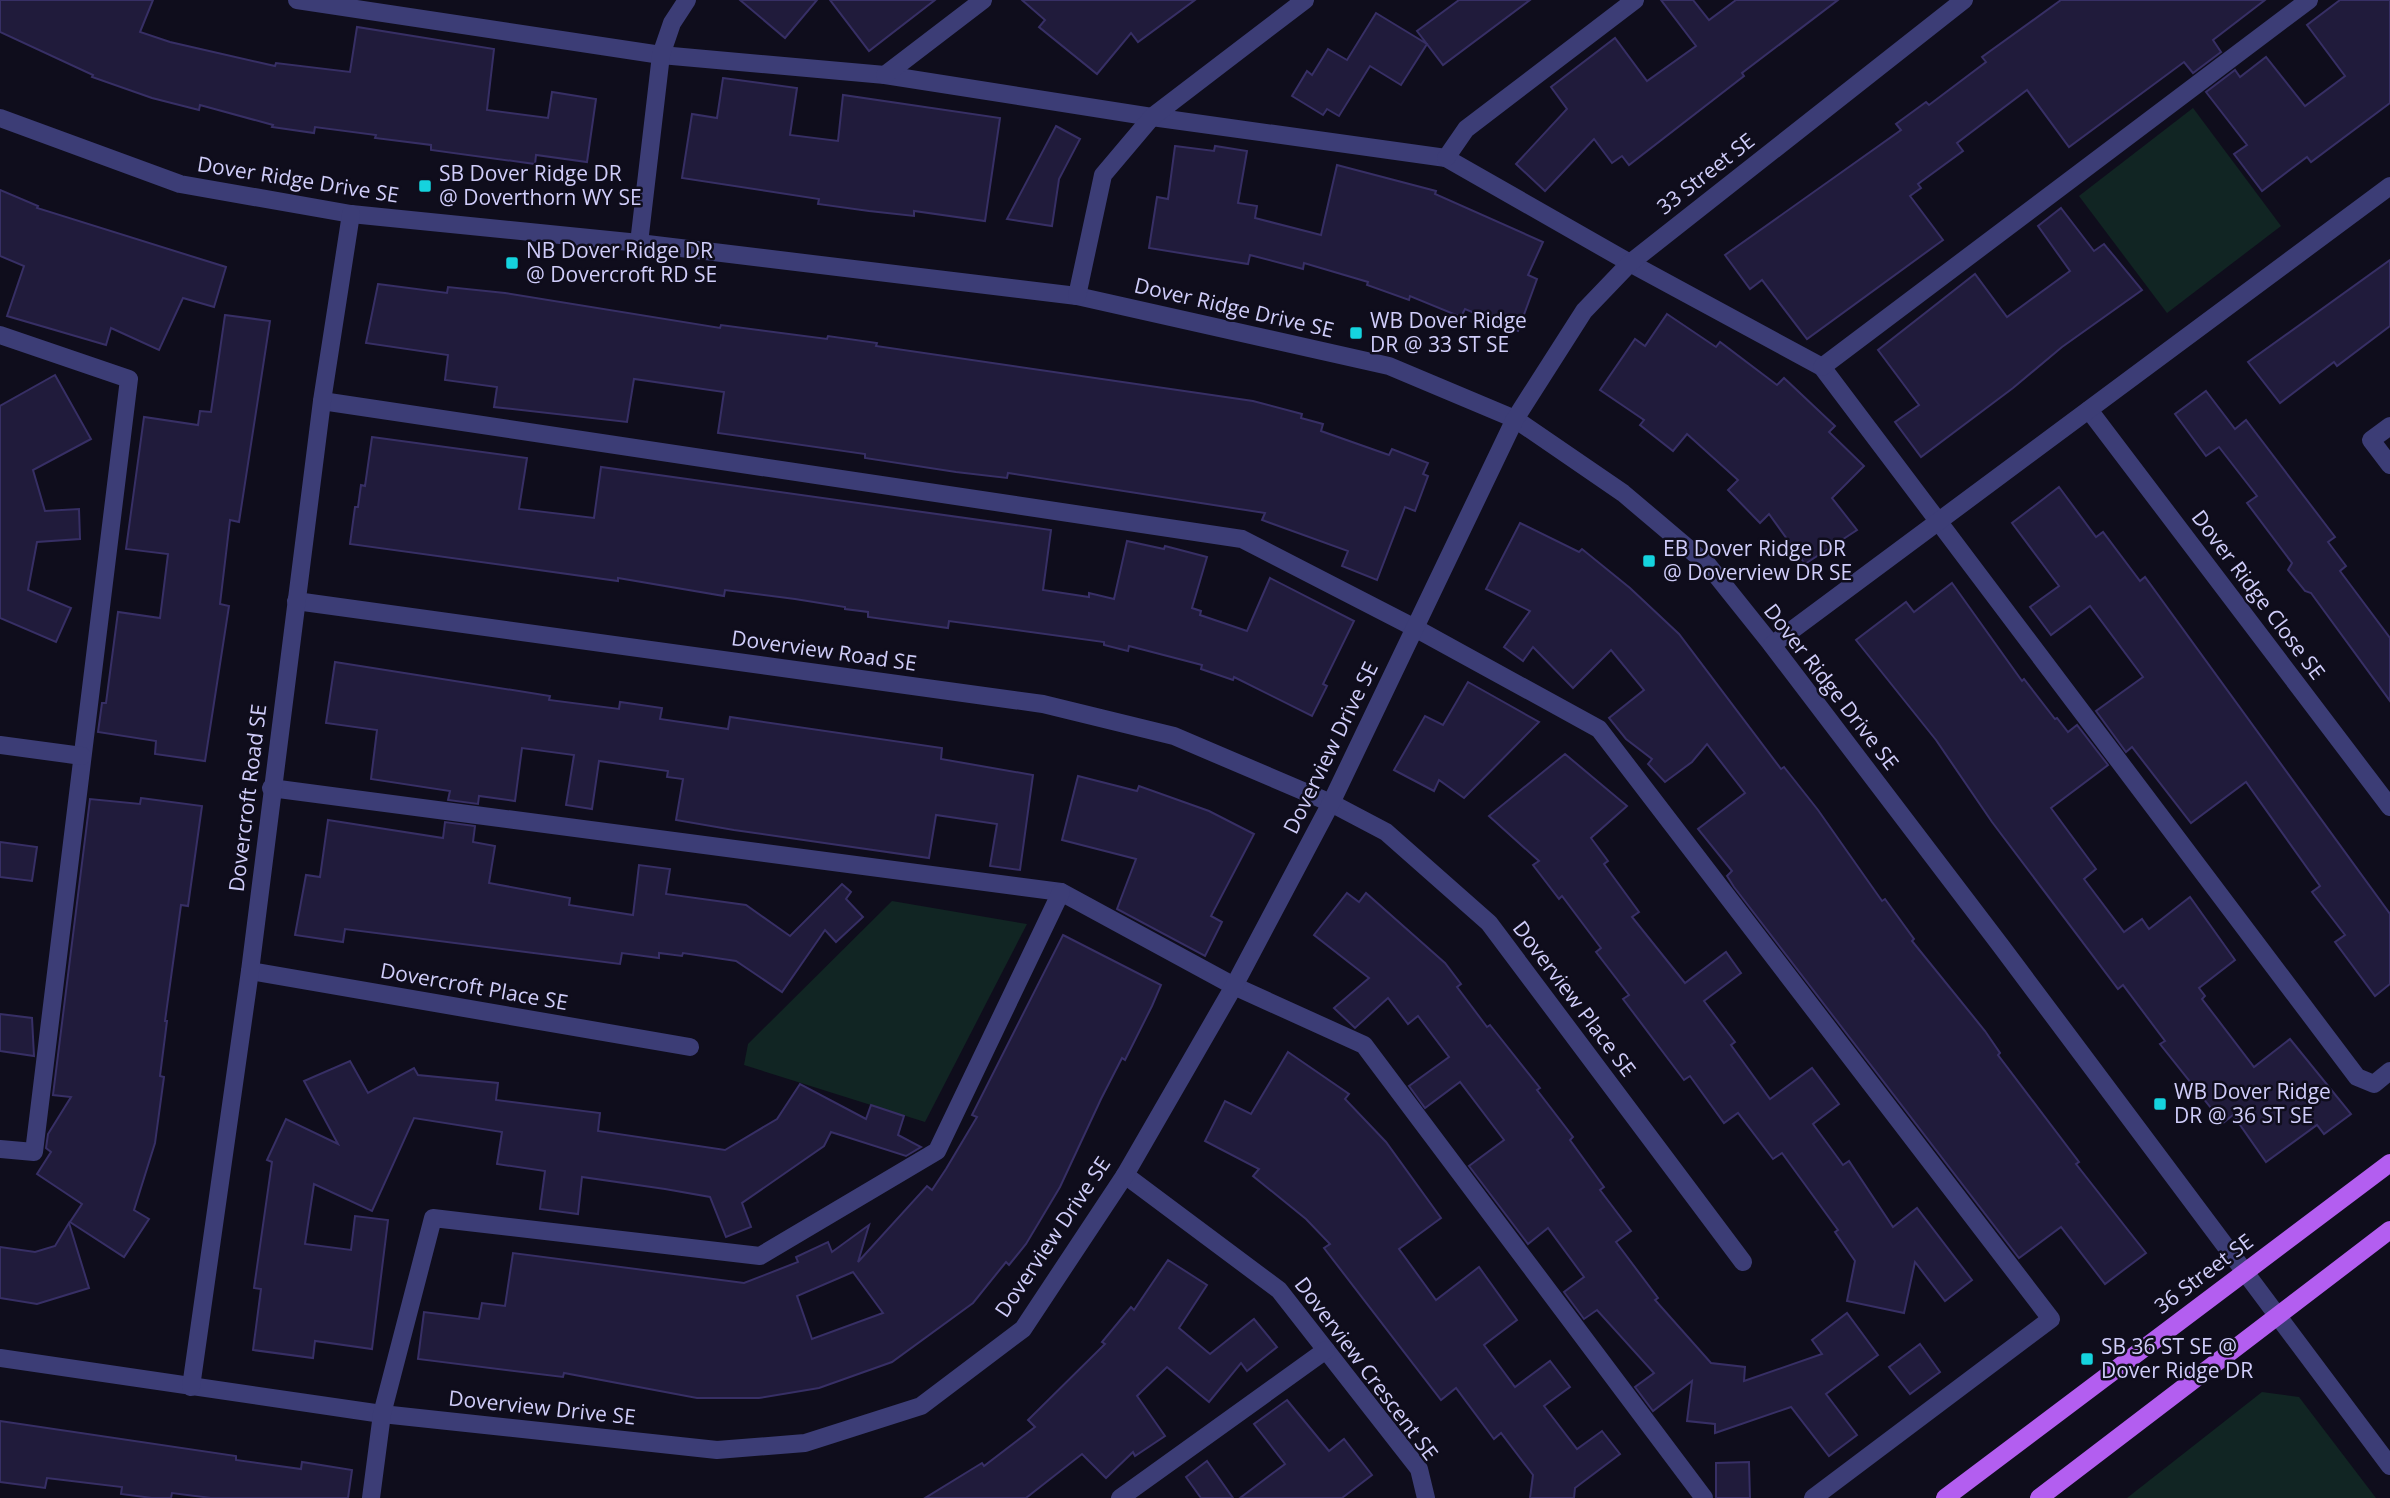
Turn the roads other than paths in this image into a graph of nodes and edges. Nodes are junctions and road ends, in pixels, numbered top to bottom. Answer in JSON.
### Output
{"nodes":[{"id":1,"x":297,"y":0,"type":"edge"},
{"id":2,"x":687,"y":0,"type":"edge"},
{"id":3,"x":983,"y":0,"type":"edge"},
{"id":4,"x":1305,"y":0,"type":"edge"},
{"id":5,"x":1635,"y":0,"type":"edge"},
{"id":6,"x":1964,"y":0,"type":"edge"},
{"id":7,"x":2309,"y":0,"type":"edge"},
{"id":8,"x":661,"y":55,"type":"junction"},
{"id":9,"x":885,"y":75,"type":"junction"},
{"id":10,"x":1152,"y":117,"type":"junction"},
{"id":11,"x":0,"y":118,"type":"edge"},
{"id":12,"x":1446,"y":158,"type":"junction"},
{"id":13,"x":2390,"y":186,"type":"edge"},
{"id":14,"x":351,"y":214,"type":"junction"},
{"id":15,"x":639,"y":243,"type":"junction"},
{"id":16,"x":1630,"y":263,"type":"junction"},
{"id":17,"x":1077,"y":296,"type":"junction"},
{"id":18,"x":0,"y":335,"type":"edge"},
{"id":19,"x":1822,"y":367,"type":"junction"},
{"id":20,"x":322,"y":401,"type":"junction"},
{"id":21,"x":2089,"y":410,"type":"junction"},
{"id":22,"x":1515,"y":419,"type":"junction"},
{"id":23,"x":2390,"y":426,"type":"edge"},
{"id":24,"x":2390,"y":465,"type":"edge"},
{"id":25,"x":1938,"y":520,"type":"junction"},
{"id":26,"x":296,"y":601,"type":"junction"},
{"id":27,"x":1415,"y":628,"type":"junction"},
{"id":28,"x":1772,"y":645,"type":"junction"},
{"id":29,"x":0,"y":745,"type":"edge"},
{"id":30,"x":82,"y":756,"type":"junction"},
{"id":31,"x":271,"y":788,"type":"junction"},
{"id":32,"x":1331,"y":803,"type":"junction"},
{"id":33,"x":2390,"y":807,"type":"edge"},
{"id":34,"x":1061,"y":892,"type":"junction"},
{"id":35,"x":250,"y":971,"type":"junction"},
{"id":36,"x":1234,"y":986,"type":"junction"},
{"id":37,"x":690,"y":1047,"type":"dead end"},
{"id":38,"x":2390,"y":1071,"type":"edge"},
{"id":39,"x":0,"y":1149,"type":"edge"},
{"id":40,"x":2390,"y":1163,"type":"edge"},
{"id":41,"x":1125,"y":1175,"type":"junction"},
{"id":42,"x":2390,"y":1230,"type":"edge"},
{"id":43,"x":1743,"y":1262,"type":"dead end"},
{"id":44,"x":2244,"y":1273,"type":"junction"},
{"id":45,"x":2277,"y":1316,"type":"junction"},
{"id":46,"x":1326,"y":1350,"type":"junction"},
{"id":47,"x":0,"y":1358,"type":"edge"},
{"id":48,"x":191,"y":1387,"type":"junction"},
{"id":49,"x":382,"y":1414,"type":"junction"},
{"id":50,"x":2390,"y":1466,"type":"edge"},
{"id":51,"x":371,"y":1498,"type":"edge"},
{"id":52,"x":1120,"y":1498,"type":"edge"},
{"id":53,"x":1426,"y":1498,"type":"edge"},
{"id":54,"x":1704,"y":1498,"type":"edge"},
{"id":55,"x":1813,"y":1498,"type":"edge"},
{"id":56,"x":1945,"y":1498,"type":"edge"},
{"id":57,"x":2039,"y":1498,"type":"edge"}],
"edges":[{"from":1,"to":8,"type":"street"},
{"from":2,"to":8,"type":"street"},
{"from":3,"to":9,"type":"street"},
{"from":4,"to":10,"type":"street"},
{"from":5,"to":12,"type":"street"},
{"from":6,"to":16,"type":"street","name":"33 Street SE"},
{"from":7,"to":19,"type":"street"},
{"from":8,"to":9,"type":"street"},
{"from":8,"to":15,"type":"street"},
{"from":9,"to":10,"type":"street"},
{"from":10,"to":12,"type":"street"},
{"from":10,"to":17,"type":"street"},
{"from":11,"to":14,"type":"street","name":"Dover Ridge Drive SE"},
{"from":12,"to":16,"type":"street"},
{"from":13,"to":21,"type":"street"},
{"from":14,"to":15,"type":"street","name":"Dover Ridge Drive SE"},
{"from":14,"to":20,"type":"street","name":"Dovercroft Road SE"},
{"from":15,"to":17,"type":"street","name":"Dover Ridge Drive SE"},
{"from":16,"to":19,"type":"street"},
{"from":16,"to":22,"type":"street","name":"33 Street SE"},
{"from":17,"to":22,"type":"street","name":"Dover Ridge Drive SE"},
{"from":18,"to":30,"type":"street"},
{"from":19,"to":25,"type":"street"},
{"from":20,"to":26,"type":"street","name":"Dovercroft Road SE"},
{"from":20,"to":27,"type":"street"},
{"from":21,"to":25,"type":"street"},
{"from":21,"to":33,"type":"street","name":"Dover Ridge Close SE"},
{"from":22,"to":27,"type":"street","name":"Doverview Drive SE"},
{"from":22,"to":28,"type":"street","name":"Dover Ridge Drive SE"},
{"from":23,"to":24,"type":"street"},
{"from":25,"to":28,"type":"street"},
{"from":25,"to":38,"type":"street"},
{"from":26,"to":31,"type":"street","name":"Dovercroft Road SE"},
{"from":26,"to":32,"type":"street","name":"Doverview Road SE"},
{"from":27,"to":32,"type":"street","name":"Doverview Drive SE"},
{"from":27,"to":55,"type":"street"},
{"from":28,"to":44,"type":"street","name":"Dover Ridge Drive SE"},
{"from":29,"to":30,"type":"street"},
{"from":30,"to":39,"type":"street"},
{"from":31,"to":34,"type":"street"},
{"from":31,"to":35,"type":"street","name":"Dovercroft Road SE"},
{"from":32,"to":36,"type":"street","name":"Doverview Drive SE"},
{"from":32,"to":43,"type":"street","name":"Doverview Place SE"},
{"from":34,"to":36,"type":"street"},
{"from":34,"to":49,"type":"street"},
{"from":35,"to":37,"type":"street","name":"Dovercroft Place SE"},
{"from":35,"to":48,"type":"street","name":"Dovercroft Road SE"},
{"from":36,"to":41,"type":"street","name":"Doverview Drive SE"},
{"from":36,"to":54,"type":"street"},
{"from":40,"to":44,"type":"main road","name":"36 Street SE"},
{"from":41,"to":46,"type":"street","name":"Doverview Crescent SE"},
{"from":41,"to":49,"type":"street","name":"Doverview Drive SE"},
{"from":42,"to":45,"type":"main road"},
{"from":44,"to":45,"type":"street","name":"Dover Ridge Drive SE"},
{"from":44,"to":56,"type":"main road","name":"36 Street SE"},
{"from":45,"to":50,"type":"street","name":"Dover Ridge Drive SE"},
{"from":45,"to":57,"type":"main road"},
{"from":46,"to":52,"type":"street"},
{"from":46,"to":53,"type":"street","name":"Doverview Crescent SE"},
{"from":47,"to":48,"type":"street","name":"Doverview Drive SE"},
{"from":48,"to":49,"type":"street","name":"Doverview Drive SE"},
{"from":49,"to":51,"type":"street"}]}
